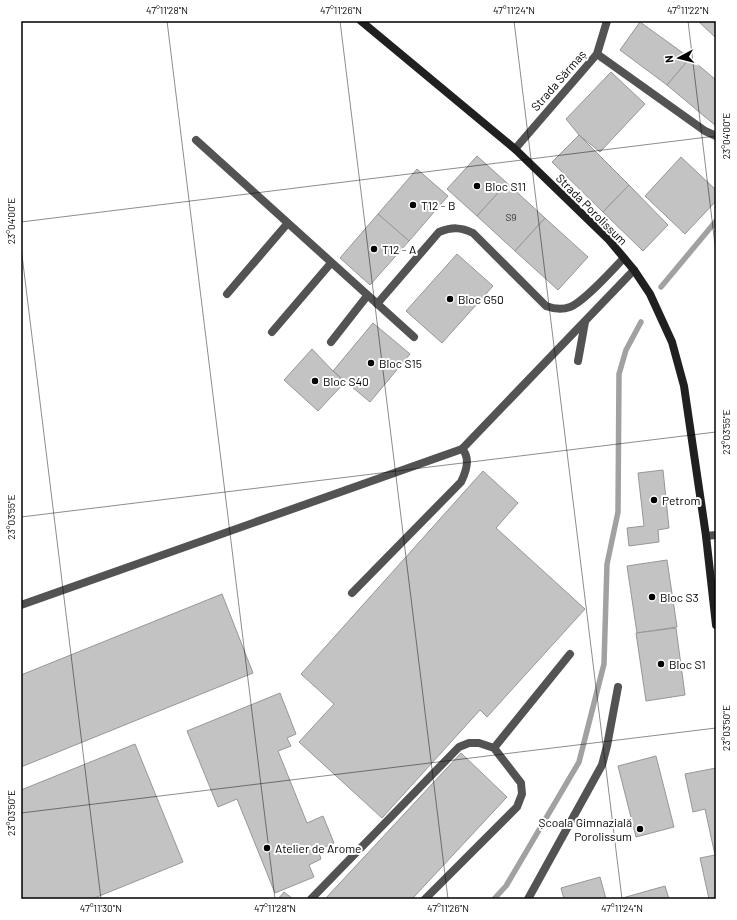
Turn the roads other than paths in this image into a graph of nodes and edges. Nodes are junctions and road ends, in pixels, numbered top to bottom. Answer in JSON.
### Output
{"nodes":[{"id":1,"x":361,"y":21,"type":"edge"},
{"id":2,"x":607,"y":21,"type":"edge"},
{"id":3,"x":597,"y":54,"type":"junction"},
{"id":4,"x":716,"y":136,"type":"edge"},
{"id":5,"x":196,"y":140,"type":"dead end"},
{"id":6,"x":515,"y":148,"type":"junction"},
{"id":7,"x":287,"y":224,"type":"junction"},
{"id":8,"x":624,"y":258,"type":"junction"},
{"id":9,"x":331,"y":263,"type":"junction"},
{"id":10,"x":634,"y":270,"type":"junction"},
{"id":11,"x":227,"y":294,"type":"dead end"},
{"id":12,"x":367,"y":296,"type":"junction"},
{"id":13,"x":377,"y":304,"type":"junction"},
{"id":14,"x":585,"y":322,"type":"junction"},
{"id":15,"x":272,"y":332,"type":"dead end"},
{"id":16,"x":414,"y":338,"type":"dead end"},
{"id":17,"x":332,"y":342,"type":"dead end"},
{"id":18,"x":578,"y":361,"type":"dead end"},
{"id":19,"x":462,"y":449,"type":"junction"},
{"id":20,"x":716,"y":535,"type":"edge"},
{"id":21,"x":706,"y":536,"type":"junction"},
{"id":22,"x":352,"y":593,"type":"dead end"},
{"id":23,"x":21,"y":605,"type":"edge"},
{"id":24,"x":716,"y":625,"type":"edge"},
{"id":25,"x":570,"y":654,"type":"dead end"},
{"id":26,"x":618,"y":687,"type":"dead end"},
{"id":27,"x":494,"y":748,"type":"junction"},
{"id":28,"x":311,"y":899,"type":"edge"},
{"id":29,"x":425,"y":899,"type":"edge"},
{"id":30,"x":528,"y":899,"type":"edge"}],
"edges":[{"from":1,"to":6,"type":"main road","name":"Strada Porolissum"},
{"from":2,"to":3,"type":"street","name":"Strada Sărmaș"},
{"from":3,"to":4,"type":"street"},
{"from":3,"to":6,"type":"street","name":"Strada Sărmaș"},
{"from":5,"to":7,"type":"street"},
{"from":6,"to":8,"type":"main road","name":"Strada Porolissum"},
{"from":7,"to":9,"type":"street"},
{"from":7,"to":11,"type":"street"},
{"from":8,"to":10,"type":"main road","name":"Strada Porolissum"},
{"from":8,"to":13,"type":"street"},
{"from":9,"to":12,"type":"street"},
{"from":9,"to":15,"type":"street"},
{"from":10,"to":14,"type":"street"},
{"from":10,"to":21,"type":"main road","name":"Strada Porolissum"},
{"from":12,"to":13,"type":"street"},
{"from":12,"to":17,"type":"street"},
{"from":13,"to":16,"type":"street"},
{"from":14,"to":18,"type":"street"},
{"from":14,"to":19,"type":"street"},
{"from":19,"to":22,"type":"street"},
{"from":19,"to":23,"type":"street"},
{"from":20,"to":21,"type":"street"},
{"from":21,"to":24,"type":"main road","name":"Strada Porolissum"},
{"from":25,"to":27,"type":"street"},
{"from":26,"to":30,"type":"street"},
{"from":27,"to":28,"type":"street"},
{"from":27,"to":29,"type":"street"}]}
